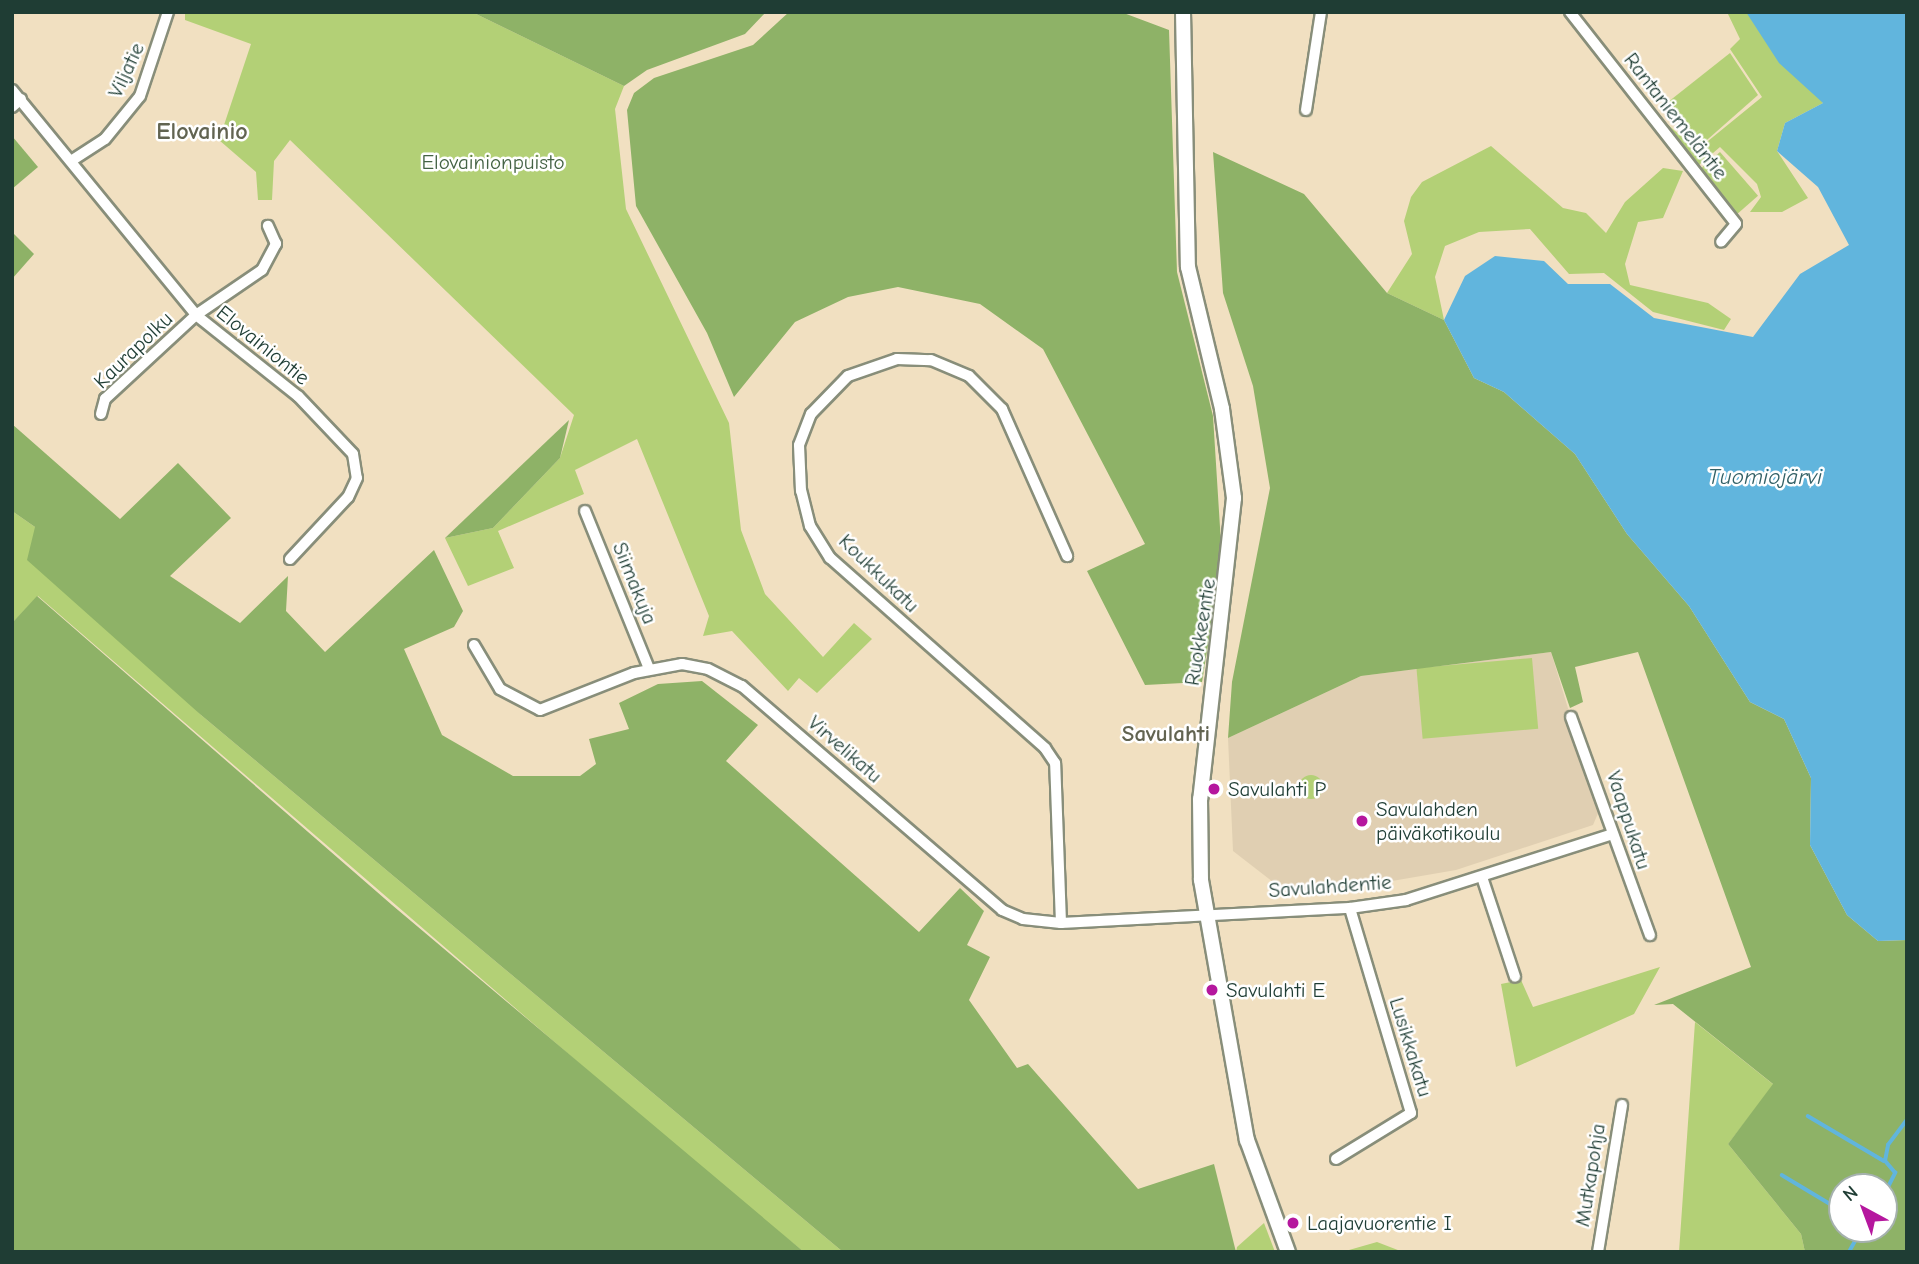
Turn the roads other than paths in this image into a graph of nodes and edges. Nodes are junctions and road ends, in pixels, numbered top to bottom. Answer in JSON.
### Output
{"nodes":[{"id":1,"x":168,"y":12,"type":"edge"},
{"id":2,"x":1184,"y":12,"type":"edge"},
{"id":3,"x":1321,"y":12,"type":"edge"},
{"id":4,"x":1570,"y":12,"type":"edge"},
{"id":5,"x":12,"y":90,"type":"edge"},
{"id":6,"x":22,"y":99,"type":"junction"},
{"id":7,"x":12,"y":107,"type":"edge"},
{"id":8,"x":1306,"y":110,"type":"dead end"},
{"id":9,"x":71,"y":161,"type":"junction"},
{"id":10,"x":268,"y":226,"type":"dead end"},
{"id":11,"x":1721,"y":242,"type":"dead end"},
{"id":12,"x":196,"y":315,"type":"junction"},
{"id":13,"x":101,"y":414,"type":"dead end"},
{"id":14,"x":585,"y":511,"type":"dead end"},
{"id":15,"x":1067,"y":556,"type":"dead end"},
{"id":16,"x":290,"y":559,"type":"dead end"},
{"id":17,"x":474,"y":645,"type":"dead end"},
{"id":18,"x":649,"y":669,"type":"junction"},
{"id":19,"x":1571,"y":718,"type":"dead end"},
{"id":20,"x":1613,"y":834,"type":"junction"},
{"id":21,"x":1482,"y":877,"type":"junction"},
{"id":22,"x":1350,"y":908,"type":"junction"},
{"id":23,"x":1208,"y":914,"type":"junction"},
{"id":24,"x":1061,"y":923,"type":"junction"},
{"id":25,"x":1650,"y":935,"type":"dead end"},
{"id":26,"x":1515,"y":977,"type":"dead end"},
{"id":27,"x":1622,"y":1105,"type":"dead end"},
{"id":28,"x":1336,"y":1158,"type":"dead end"},
{"id":29,"x":1288,"y":1252,"type":"edge"},
{"id":30,"x":1598,"y":1252,"type":"edge"}],
"edges":[{"from":1,"to":9,"type":"street","name":"Viljatie"},
{"from":2,"to":23,"type":"street","name":"Ruokkeentie"},
{"from":3,"to":8,"type":"street"},
{"from":4,"to":11,"type":"street","name":"Rantaniemeläntie"},
{"from":5,"to":6,"type":"street","name":"Elovainiontie"},
{"from":6,"to":7,"type":"street"},
{"from":6,"to":9,"type":"street","name":"Elovainiontie"},
{"from":9,"to":12,"type":"street","name":"Elovainiontie"},
{"from":10,"to":12,"type":"street","name":"Kaurapolku"},
{"from":12,"to":13,"type":"street","name":"Kaurapolku"},
{"from":12,"to":16,"type":"street","name":"Elovainiontie"},
{"from":14,"to":18,"type":"street","name":"Siimakuja"},
{"from":15,"to":24,"type":"street","name":"Koukkukatu"},
{"from":17,"to":18,"type":"street","name":"Virvelikatu"},
{"from":18,"to":24,"type":"street","name":"Virvelikatu"},
{"from":19,"to":20,"type":"street","name":"Vaappukatu"},
{"from":20,"to":21,"type":"street","name":"Savulahdentie"},
{"from":20,"to":25,"type":"street","name":"Vaappukatu"},
{"from":21,"to":22,"type":"street","name":"Savulahdentie"},
{"from":21,"to":26,"type":"street"},
{"from":22,"to":23,"type":"street","name":"Savulahdentie"},
{"from":22,"to":28,"type":"street","name":"Lusikkakatu"},
{"from":23,"to":24,"type":"street","name":"Virvelikatu"},
{"from":23,"to":29,"type":"street","name":"Ruokkeentie"},
{"from":27,"to":30,"type":"street","name":"Mutkapohja"}]}
